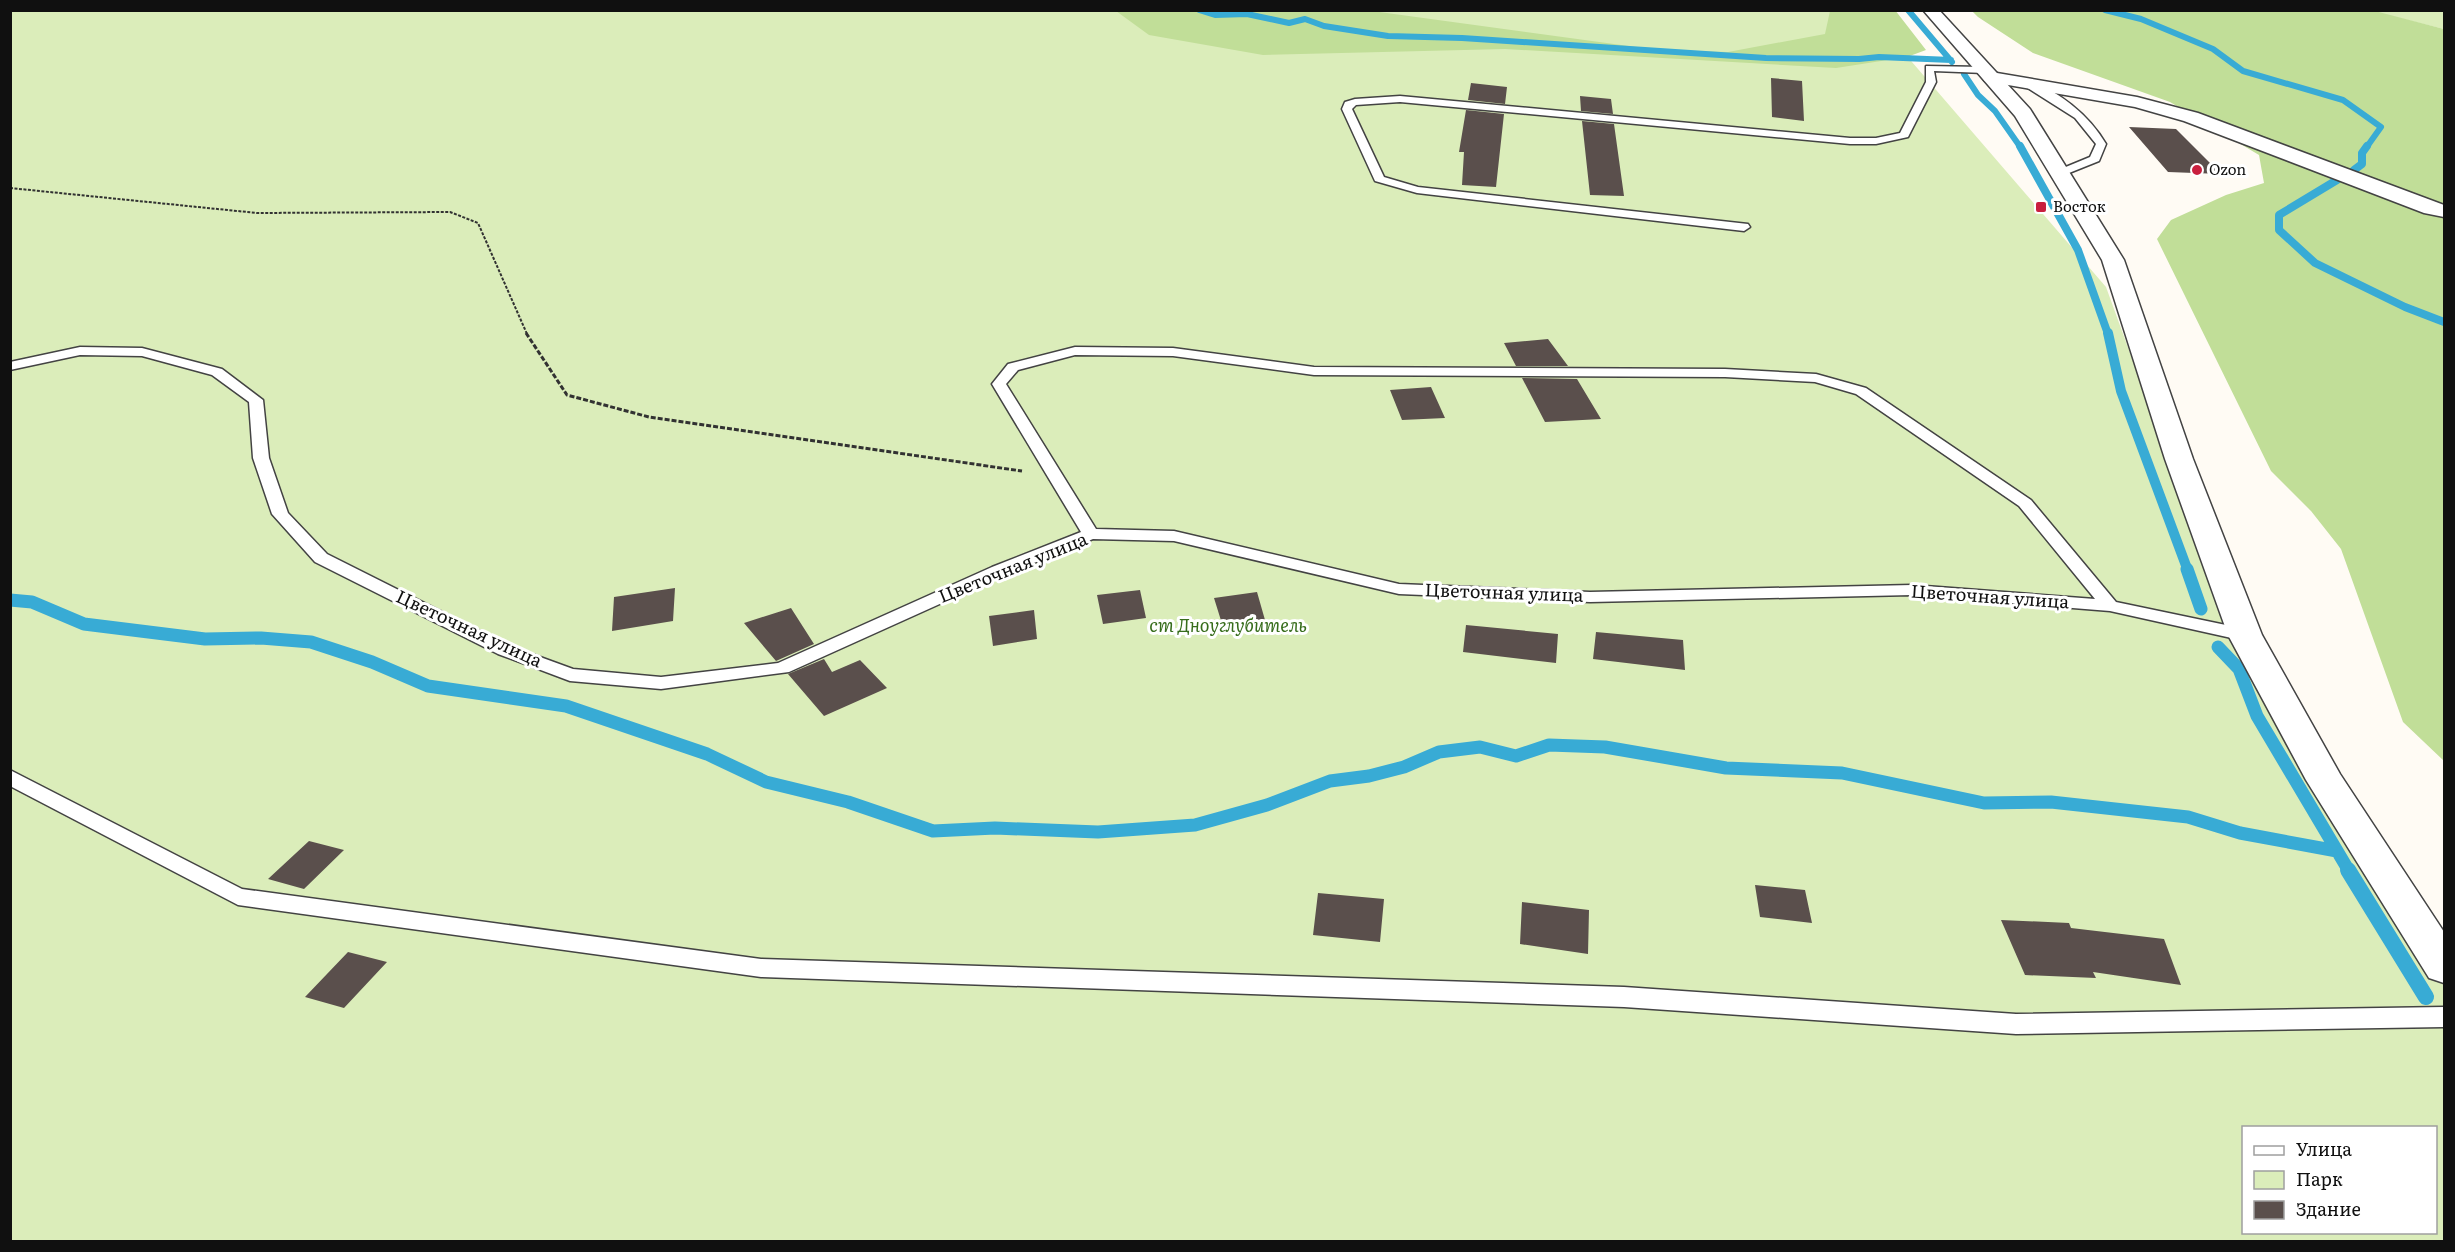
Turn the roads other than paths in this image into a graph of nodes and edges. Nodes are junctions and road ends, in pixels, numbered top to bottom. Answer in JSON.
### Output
{"nodes":[{"id":1,"x":1930,"y":10,"type":"edge"},
{"id":2,"x":1988,"y":73,"type":"junction"},
{"id":3,"x":2026,"y":83,"type":"junction"},
{"id":4,"x":2060,"y":173,"type":"junction"},
{"id":5,"x":2445,"y":210,"type":"edge"},
{"id":6,"x":1744,"y":227,"type":"dead end"},
{"id":7,"x":10,"y":366,"type":"edge"},
{"id":8,"x":1091,"y":534,"type":"junction"},
{"id":9,"x":2110,"y":606,"type":"junction"},
{"id":10,"x":2245,"y":635,"type":"junction"},
{"id":11,"x":10,"y":777,"type":"edge"},
{"id":12,"x":2445,"y":966,"type":"edge"},
{"id":13,"x":2445,"y":1017,"type":"edge"}],
"edges":[{"from":1,"to":2,"type":"street"},
{"from":2,"to":3,"type":"street"},
{"from":2,"to":4,"type":"street"},
{"from":2,"to":6,"type":"lane"},
{"from":3,"to":4,"type":"lane"},
{"from":3,"to":5,"type":"street"},
{"from":4,"to":10,"type":"street"},
{"from":7,"to":8,"type":"lane","name":"Цветочная улица"},
{"from":8,"to":9,"type":"lane","name":"Цветочная улица"},
{"from":8,"to":9,"type":"lane"},
{"from":9,"to":10,"type":"lane","name":"Цветочная улица"},
{"from":10,"to":12,"type":"street"},
{"from":11,"to":13,"type":"lane"}]}
